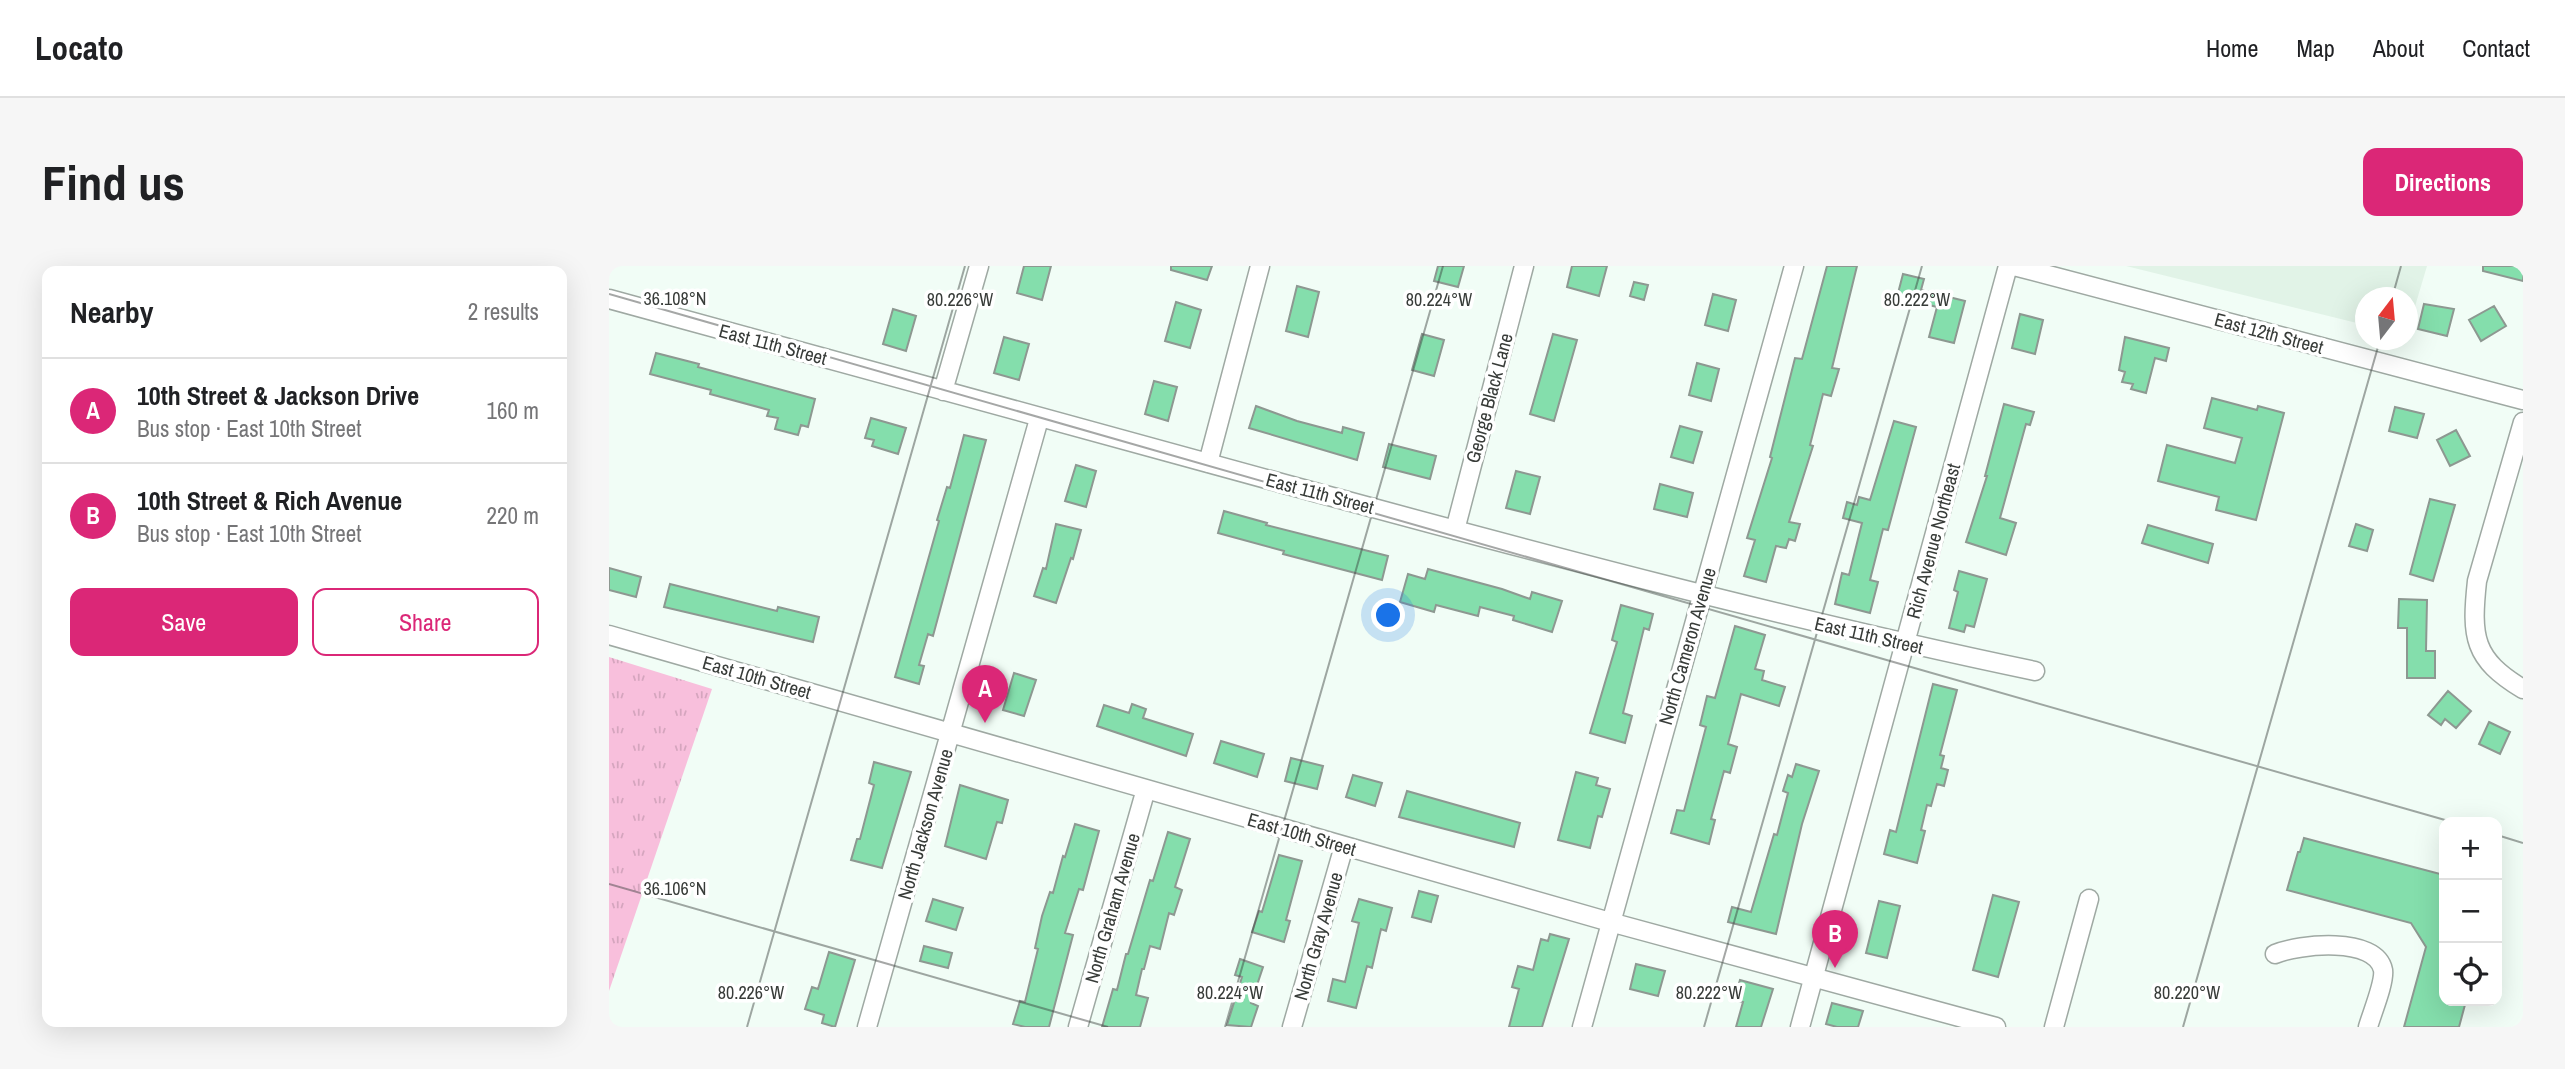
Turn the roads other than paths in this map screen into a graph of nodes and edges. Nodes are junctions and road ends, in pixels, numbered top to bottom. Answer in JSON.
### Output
{"nodes":[{"id":1,"x":979,"y":266,"type":"edge"},
{"id":2,"x":1260,"y":266,"type":"edge"},
{"id":3,"x":1524,"y":266,"type":"edge"},
{"id":4,"x":1794,"y":266,"type":"edge"},
{"id":5,"x":2008,"y":266,"type":"edge"},
{"id":6,"x":2014,"y":266,"type":"edge"},
{"id":7,"x":609,"y":299,"type":"edge"},
{"id":8,"x":943,"y":391,"type":"junction"},
{"id":9,"x":2523,"y":400,"type":"edge"},
{"id":10,"x":1039,"y":419,"type":"junction"},
{"id":11,"x":2523,"y":422,"type":"edge"},
{"id":12,"x":1208,"y":463,"type":"junction"},
{"id":13,"x":1455,"y":530,"type":"junction"},
{"id":14,"x":1701,"y":594,"type":"junction"},
{"id":15,"x":609,"y":635,"type":"edge"},
{"id":16,"x":1905,"y":644,"type":"junction"},
{"id":17,"x":2035,"y":671,"type":"dead end"},
{"id":18,"x":2523,"y":689,"type":"edge"},
{"id":19,"x":951,"y":733,"type":"junction"},
{"id":20,"x":1146,"y":789,"type":"junction"},
{"id":21,"x":1344,"y":846,"type":"junction"},
{"id":22,"x":2088,"y":899,"type":"dead end"},
{"id":23,"x":1610,"y":922,"type":"junction"},
{"id":24,"x":2275,"y":954,"type":"dead end"},
{"id":25,"x":1814,"y":978,"type":"junction"},
{"id":26,"x":867,"y":1027,"type":"edge"},
{"id":27,"x":1078,"y":1027,"type":"edge"},
{"id":28,"x":1292,"y":1027,"type":"edge"},
{"id":29,"x":1581,"y":1027,"type":"edge"},
{"id":30,"x":1800,"y":1027,"type":"edge"},
{"id":31,"x":1997,"y":1027,"type":"edge"},
{"id":32,"x":2054,"y":1027,"type":"edge"},
{"id":33,"x":2368,"y":1027,"type":"edge"}],
"edges":[{"from":1,"to":8,"type":"street"},
{"from":2,"to":12,"type":"street"},
{"from":3,"to":13,"type":"street","name":"George Black Lane"},
{"from":4,"to":14,"type":"street","name":"North Cameron Avenue"},
{"from":5,"to":16,"type":"street","name":"Rich Avenue Northeast"},
{"from":6,"to":9,"type":"street","name":"East 12th Street"},
{"from":7,"to":8,"type":"street","name":"East 11th Street"},
{"from":8,"to":10,"type":"street","name":"East 11th Street"},
{"from":10,"to":12,"type":"street","name":"East 11th Street"},
{"from":10,"to":19,"type":"street","name":"North Jackson Avenue"},
{"from":11,"to":18,"type":"street"},
{"from":12,"to":13,"type":"street","name":"East 11th Street"},
{"from":13,"to":14,"type":"street","name":"East 11th Street"},
{"from":14,"to":16,"type":"street","name":"East 11th Street"},
{"from":14,"to":23,"type":"street","name":"North Cameron Avenue"},
{"from":15,"to":19,"type":"street","name":"East 10th Street"},
{"from":16,"to":17,"type":"street","name":"East 11th Street"},
{"from":16,"to":25,"type":"street","name":"Rich Avenue Northeast"},
{"from":19,"to":20,"type":"street","name":"East 10th Street"},
{"from":19,"to":26,"type":"street","name":"North Jackson Avenue"},
{"from":20,"to":21,"type":"street","name":"East 10th Street"},
{"from":20,"to":27,"type":"street","name":"North Graham Avenue"},
{"from":21,"to":23,"type":"street","name":"East 10th Street"},
{"from":21,"to":28,"type":"street","name":"North Gray Avenue"},
{"from":22,"to":32,"type":"street"},
{"from":23,"to":25,"type":"street","name":"East 10th Street"},
{"from":23,"to":29,"type":"street","name":"North Cameron Avenue"},
{"from":24,"to":33,"type":"street"},
{"from":25,"to":30,"type":"street","name":"Rich Avenue Northeast"},
{"from":25,"to":31,"type":"street","name":"East 10th Street"}]}
